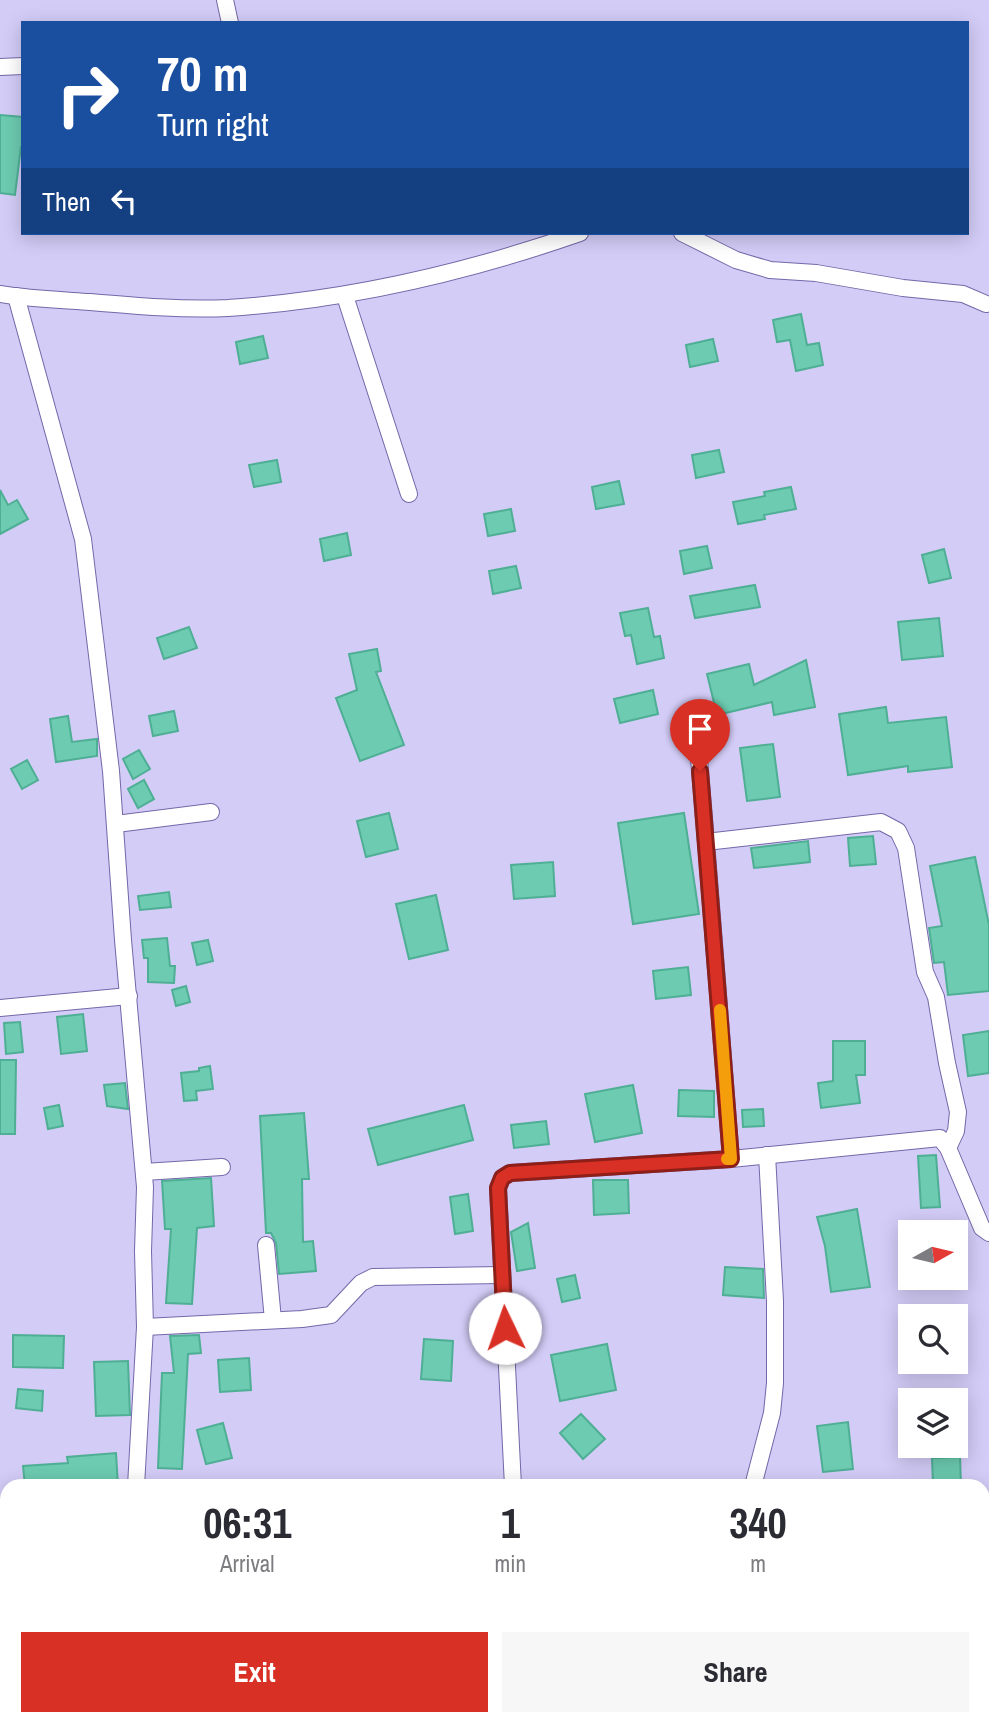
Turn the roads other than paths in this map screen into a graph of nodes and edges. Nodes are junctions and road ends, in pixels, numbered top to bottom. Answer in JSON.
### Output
{"nodes":[{"id":1,"x":225,"y":0,"type":"edge"},
{"id":2,"x":230,"y":21,"type":"edge"},
{"id":3,"x":21,"y":66,"type":"edge"},
{"id":4,"x":0,"y":67,"type":"edge"},
{"id":5,"x":574,"y":235,"type":"edge"},
{"id":6,"x":686,"y":235,"type":"edge"},
{"id":7,"x":8,"y":295,"type":"edge"},
{"id":8,"x":345,"y":296,"type":"junction"},
{"id":9,"x":988,"y":301,"type":"edge"},
{"id":10,"x":409,"y":494,"type":"dead end"},
{"id":11,"x":696,"y":723,"type":"dead end"},
{"id":12,"x":211,"y":812,"type":"dead end"},
{"id":13,"x":116,"y":824,"type":"junction"},
{"id":14,"x":706,"y":842,"type":"junction"},
{"id":15,"x":129,"y":996,"type":"junction"},
{"id":16,"x":0,"y":1009,"type":"edge"},
{"id":17,"x":948,"y":1148,"type":"junction"},
{"id":18,"x":767,"y":1156,"type":"junction"},
{"id":19,"x":731,"y":1159,"type":"junction"},
{"id":20,"x":222,"y":1167,"type":"dead end"},
{"id":21,"x":144,"y":1172,"type":"junction"},
{"id":22,"x":989,"y":1233,"type":"edge"},
{"id":23,"x":266,"y":1244,"type":"dead end"},
{"id":24,"x":502,"y":1275,"type":"junction"},
{"id":25,"x":273,"y":1320,"type":"junction"},
{"id":26,"x":145,"y":1327,"type":"junction"},
{"id":27,"x":136,"y":1479,"type":"edge"},
{"id":28,"x":513,"y":1479,"type":"edge"},
{"id":29,"x":755,"y":1479,"type":"edge"}],
"edges":[{"from":1,"to":2,"type":"street"},
{"from":3,"to":4,"type":"street"},
{"from":5,"to":8,"type":"street"},
{"from":6,"to":9,"type":"street"},
{"from":7,"to":8,"type":"street"},
{"from":7,"to":13,"type":"street"},
{"from":8,"to":10,"type":"street"},
{"from":11,"to":14,"type":"street"},
{"from":12,"to":13,"type":"street"},
{"from":13,"to":15,"type":"street"},
{"from":14,"to":17,"type":"street"},
{"from":14,"to":19,"type":"street"},
{"from":15,"to":16,"type":"street"},
{"from":15,"to":21,"type":"street"},
{"from":17,"to":18,"type":"street"},
{"from":17,"to":22,"type":"street"},
{"from":18,"to":19,"type":"street"},
{"from":18,"to":29,"type":"street"},
{"from":19,"to":24,"type":"street"},
{"from":20,"to":21,"type":"street"},
{"from":21,"to":26,"type":"street"},
{"from":23,"to":25,"type":"street"},
{"from":24,"to":25,"type":"street"},
{"from":24,"to":28,"type":"street"},
{"from":25,"to":26,"type":"street"},
{"from":26,"to":27,"type":"street"}]}
